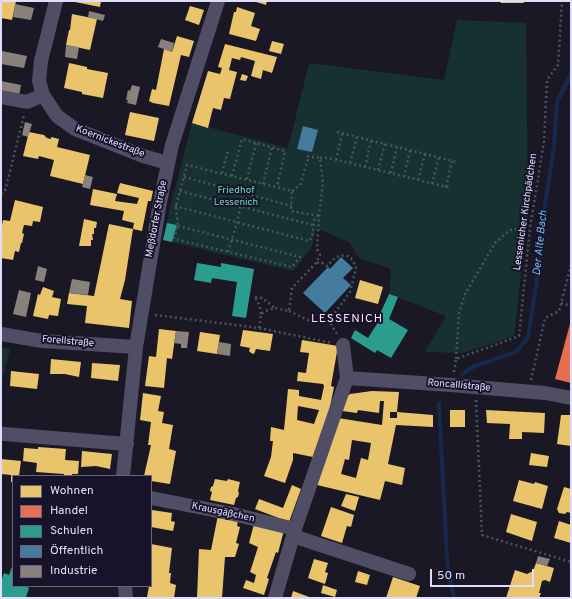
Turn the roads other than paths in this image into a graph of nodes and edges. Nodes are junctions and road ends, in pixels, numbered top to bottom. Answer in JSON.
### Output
{"nodes":[{"id":1,"x":56,"y":1,"type":"edge"},
{"id":2,"x":218,"y":1,"type":"edge"},
{"id":3,"x":43,"y":95,"type":"junction"},
{"id":4,"x":1,"y":97,"type":"edge"},
{"id":5,"x":168,"y":164,"type":"junction"},
{"id":6,"x":1,"y":334,"type":"edge"},
{"id":7,"x":343,"y":345,"type":"road end"},
{"id":8,"x":136,"y":347,"type":"junction"},
{"id":9,"x":346,"y":378,"type":"junction"},
{"id":10,"x":571,"y":398,"type":"edge"},
{"id":11,"x":4,"y":434,"type":"dead end"},
{"id":12,"x":126,"y":444,"type":"junction"},
{"id":13,"x":124,"y":475,"type":"edge"},
{"id":14,"x":152,"y":498,"type":"edge"},
{"id":15,"x":294,"y":533,"type":"junction"},
{"id":16,"x":409,"y":574,"type":"dead end"},
{"id":17,"x":125,"y":587,"type":"edge"},
{"id":18,"x":126,"y":598,"type":"edge"},
{"id":19,"x":275,"y":598,"type":"edge"}],
"edges":[{"from":1,"to":3,"type":"street","name":"Koernickestraße"},
{"from":2,"to":5,"type":"street","name":"Meßdorfer Straße"},
{"from":3,"to":4,"type":"street"},
{"from":3,"to":5,"type":"street","name":"Koernickestraße"},
{"from":5,"to":8,"type":"street","name":"Meßdorfer Straße"},
{"from":6,"to":8,"type":"street","name":"Forellstraße"},
{"from":7,"to":9,"type":"street"},
{"from":8,"to":12,"type":"street","name":"Meßdorfer Straße"},
{"from":9,"to":10,"type":"street","name":"Roncallistraße"},
{"from":9,"to":15,"type":"street"},
{"from":11,"to":12,"type":"street"},
{"from":12,"to":13,"type":"street","name":"Meßdorfer Straße"},
{"from":14,"to":15,"type":"street","name":"Krausgäßchen"},
{"from":15,"to":16,"type":"street"},
{"from":15,"to":19,"type":"street"},
{"from":17,"to":18,"type":"street"}]}
